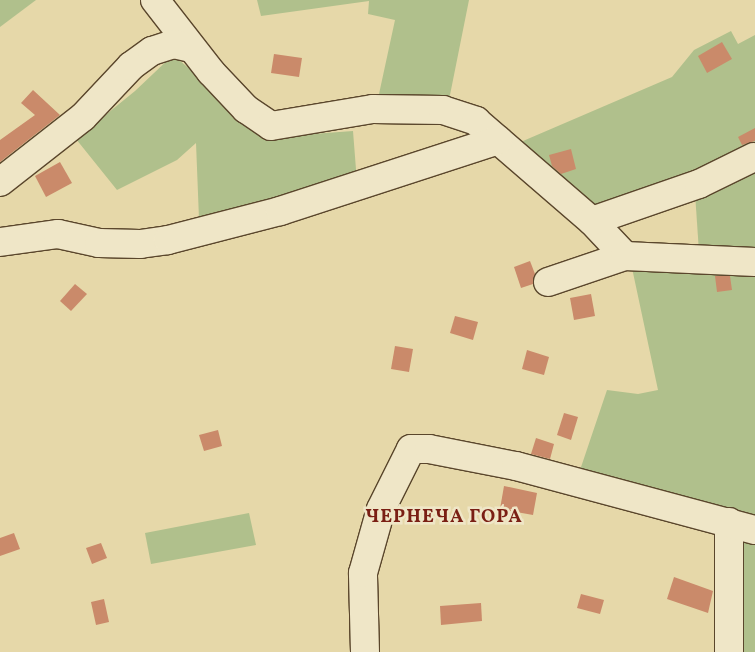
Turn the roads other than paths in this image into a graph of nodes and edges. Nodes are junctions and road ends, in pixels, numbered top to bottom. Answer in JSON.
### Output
{"nodes":[{"id":1,"x":155,"y":0,"type":"edge"},
{"id":2,"x":192,"y":48,"type":"junction"},
{"id":3,"x":498,"y":140,"type":"junction"},
{"id":4,"x":754,"y":157,"type":"edge"},
{"id":5,"x":0,"y":182,"type":"edge"},
{"id":6,"x":592,"y":221,"type":"junction"},
{"id":7,"x":0,"y":242,"type":"edge"},
{"id":8,"x":625,"y":256,"type":"junction"},
{"id":9,"x":755,"y":262,"type":"edge"},
{"id":10,"x":548,"y":282,"type":"dead end"},
{"id":11,"x":729,"y":522,"type":"junction"},
{"id":12,"x":755,"y":530,"type":"edge"},
{"id":13,"x":365,"y":652,"type":"edge"},
{"id":14,"x":729,"y":652,"type":"edge"}],
"edges":[{"from":1,"to":2,"type":"street"},
{"from":2,"to":3,"type":"street"},
{"from":2,"to":5,"type":"street"},
{"from":3,"to":6,"type":"street"},
{"from":3,"to":7,"type":"street"},
{"from":4,"to":6,"type":"street"},
{"from":6,"to":8,"type":"street"},
{"from":8,"to":9,"type":"street"},
{"from":8,"to":10,"type":"street"},
{"from":11,"to":12,"type":"street"},
{"from":11,"to":13,"type":"street"},
{"from":11,"to":14,"type":"street"}]}
